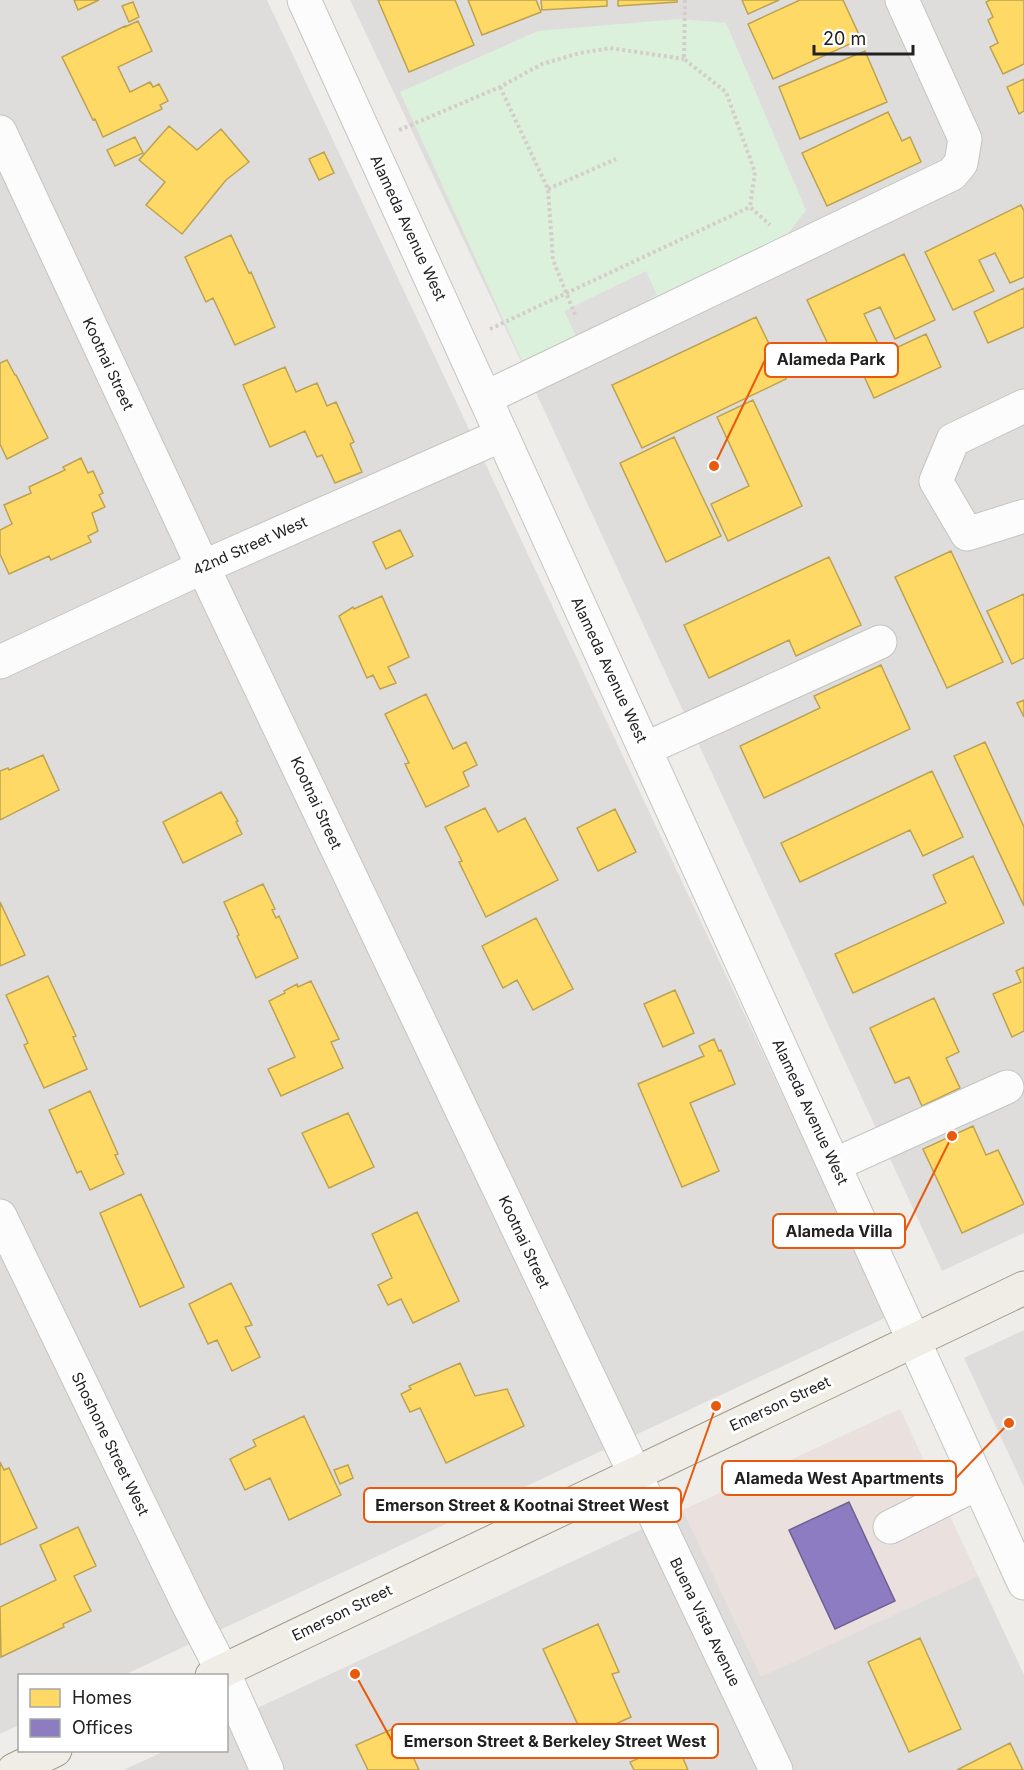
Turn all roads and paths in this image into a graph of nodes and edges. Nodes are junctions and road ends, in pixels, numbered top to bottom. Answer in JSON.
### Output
{"nodes":[{"id":1,"x":304,"y":0,"type":"edge"},
{"id":2,"x":685,"y":0,"type":"edge"},
{"id":3,"x":902,"y":0,"type":"edge"},
{"id":4,"x":684,"y":59,"type":"junction"},
{"id":5,"x":500,"y":87,"type":"junction"},
{"id":6,"x":0,"y":132,"type":"edge"},
{"id":7,"x":369,"y":143,"type":"junction"},
{"id":8,"x":616,"y":159,"type":"dead end"},
{"id":9,"x":548,"y":189,"type":"junction"},
{"id":10,"x":750,"y":207,"type":"junction"},
{"id":11,"x":776,"y":230,"type":"dead end"},
{"id":12,"x":567,"y":293,"type":"junction"},
{"id":13,"x":460,"y":343,"type":"junction"},
{"id":14,"x":589,"y":348,"type":"junction"},
{"id":15,"x":485,"y":398,"type":"junction"},
{"id":16,"x":1024,"y":406,"type":"edge"},
{"id":17,"x":502,"y":435,"type":"junction"},
{"id":18,"x":1024,"y":516,"type":"edge"},
{"id":19,"x":203,"y":567,"type":"junction"},
{"id":20,"x":880,"y":642,"type":"dead end"},
{"id":21,"x":0,"y":662,"type":"edge"},
{"id":22,"x":645,"y":749,"type":"junction"},
{"id":23,"x":1007,"y":1087,"type":"dead end"},
{"id":24,"x":834,"y":1165,"type":"junction"},
{"id":25,"x":0,"y":1216,"type":"edge"},
{"id":26,"x":1024,"y":1288,"type":"edge"},
{"id":27,"x":914,"y":1340,"type":"junction"},
{"id":28,"x":634,"y":1473,"type":"junction"},
{"id":29,"x":978,"y":1483,"type":"junction"},
{"id":30,"x":890,"y":1527,"type":"dead end"},
{"id":31,"x":1024,"y":1583,"type":"edge"},
{"id":32,"x":222,"y":1674,"type":"edge"},
{"id":33,"x":224,"y":1674,"type":"edge"},
{"id":34,"x":228,"y":1688,"type":"edge"},
{"id":35,"x":51,"y":1752,"type":"edge"},
{"id":36,"x":14,"y":1770,"type":"edge"},
{"id":37,"x":267,"y":1770,"type":"edge"},
{"id":38,"x":776,"y":1770,"type":"edge"}],
"edges":[{"from":1,"to":7,"type":"street","name":"Alameda Avenue West"},
{"from":2,"to":4,"type":"path"},
{"from":3,"to":14,"type":"street"},
{"from":4,"to":5,"type":"path"},
{"from":4,"to":10,"type":"path"},
{"from":5,"to":7,"type":"path"},
{"from":5,"to":9,"type":"path"},
{"from":6,"to":19,"type":"street","name":"Kootnai Street"},
{"from":7,"to":13,"type":"street","name":"Alameda Avenue West"},
{"from":8,"to":9,"type":"path"},
{"from":9,"to":12,"type":"path"},
{"from":10,"to":11,"type":"path"},
{"from":10,"to":12,"type":"path"},
{"from":12,"to":13,"type":"path"},
{"from":12,"to":14,"type":"path"},
{"from":13,"to":15,"type":"street","name":"Alameda Avenue West"},
{"from":14,"to":15,"type":"street"},
{"from":15,"to":17,"type":"street","name":"Alameda Avenue West"},
{"from":16,"to":18,"type":"street"},
{"from":17,"to":19,"type":"street","name":"42nd Street West"},
{"from":17,"to":22,"type":"street","name":"Alameda Avenue West"},
{"from":19,"to":21,"type":"street","name":"42nd Street West"},
{"from":19,"to":28,"type":"street","name":"Kootnai Street"},
{"from":20,"to":22,"type":"street"},
{"from":22,"to":24,"type":"street","name":"Alameda Avenue West"},
{"from":23,"to":24,"type":"street"},
{"from":24,"to":27,"type":"street","name":"Alameda Avenue West"},
{"from":25,"to":32,"type":"street","name":"Shoshone Street West"},
{"from":26,"to":27,"type":"main road","name":"Emerson Street"},
{"from":27,"to":28,"type":"main road","name":"Emerson Street"},
{"from":27,"to":29,"type":"street","name":"Alameda Avenue West"},
{"from":28,"to":33,"type":"main road","name":"Emerson Street"},
{"from":28,"to":38,"type":"street","name":"Buena Vista Avenue"},
{"from":29,"to":30,"type":"street"},
{"from":29,"to":31,"type":"street","name":"Alameda Avenue West"},
{"from":34,"to":37,"type":"street","name":"Shoshone Street West"},
{"from":35,"to":36,"type":"main road"}]}
